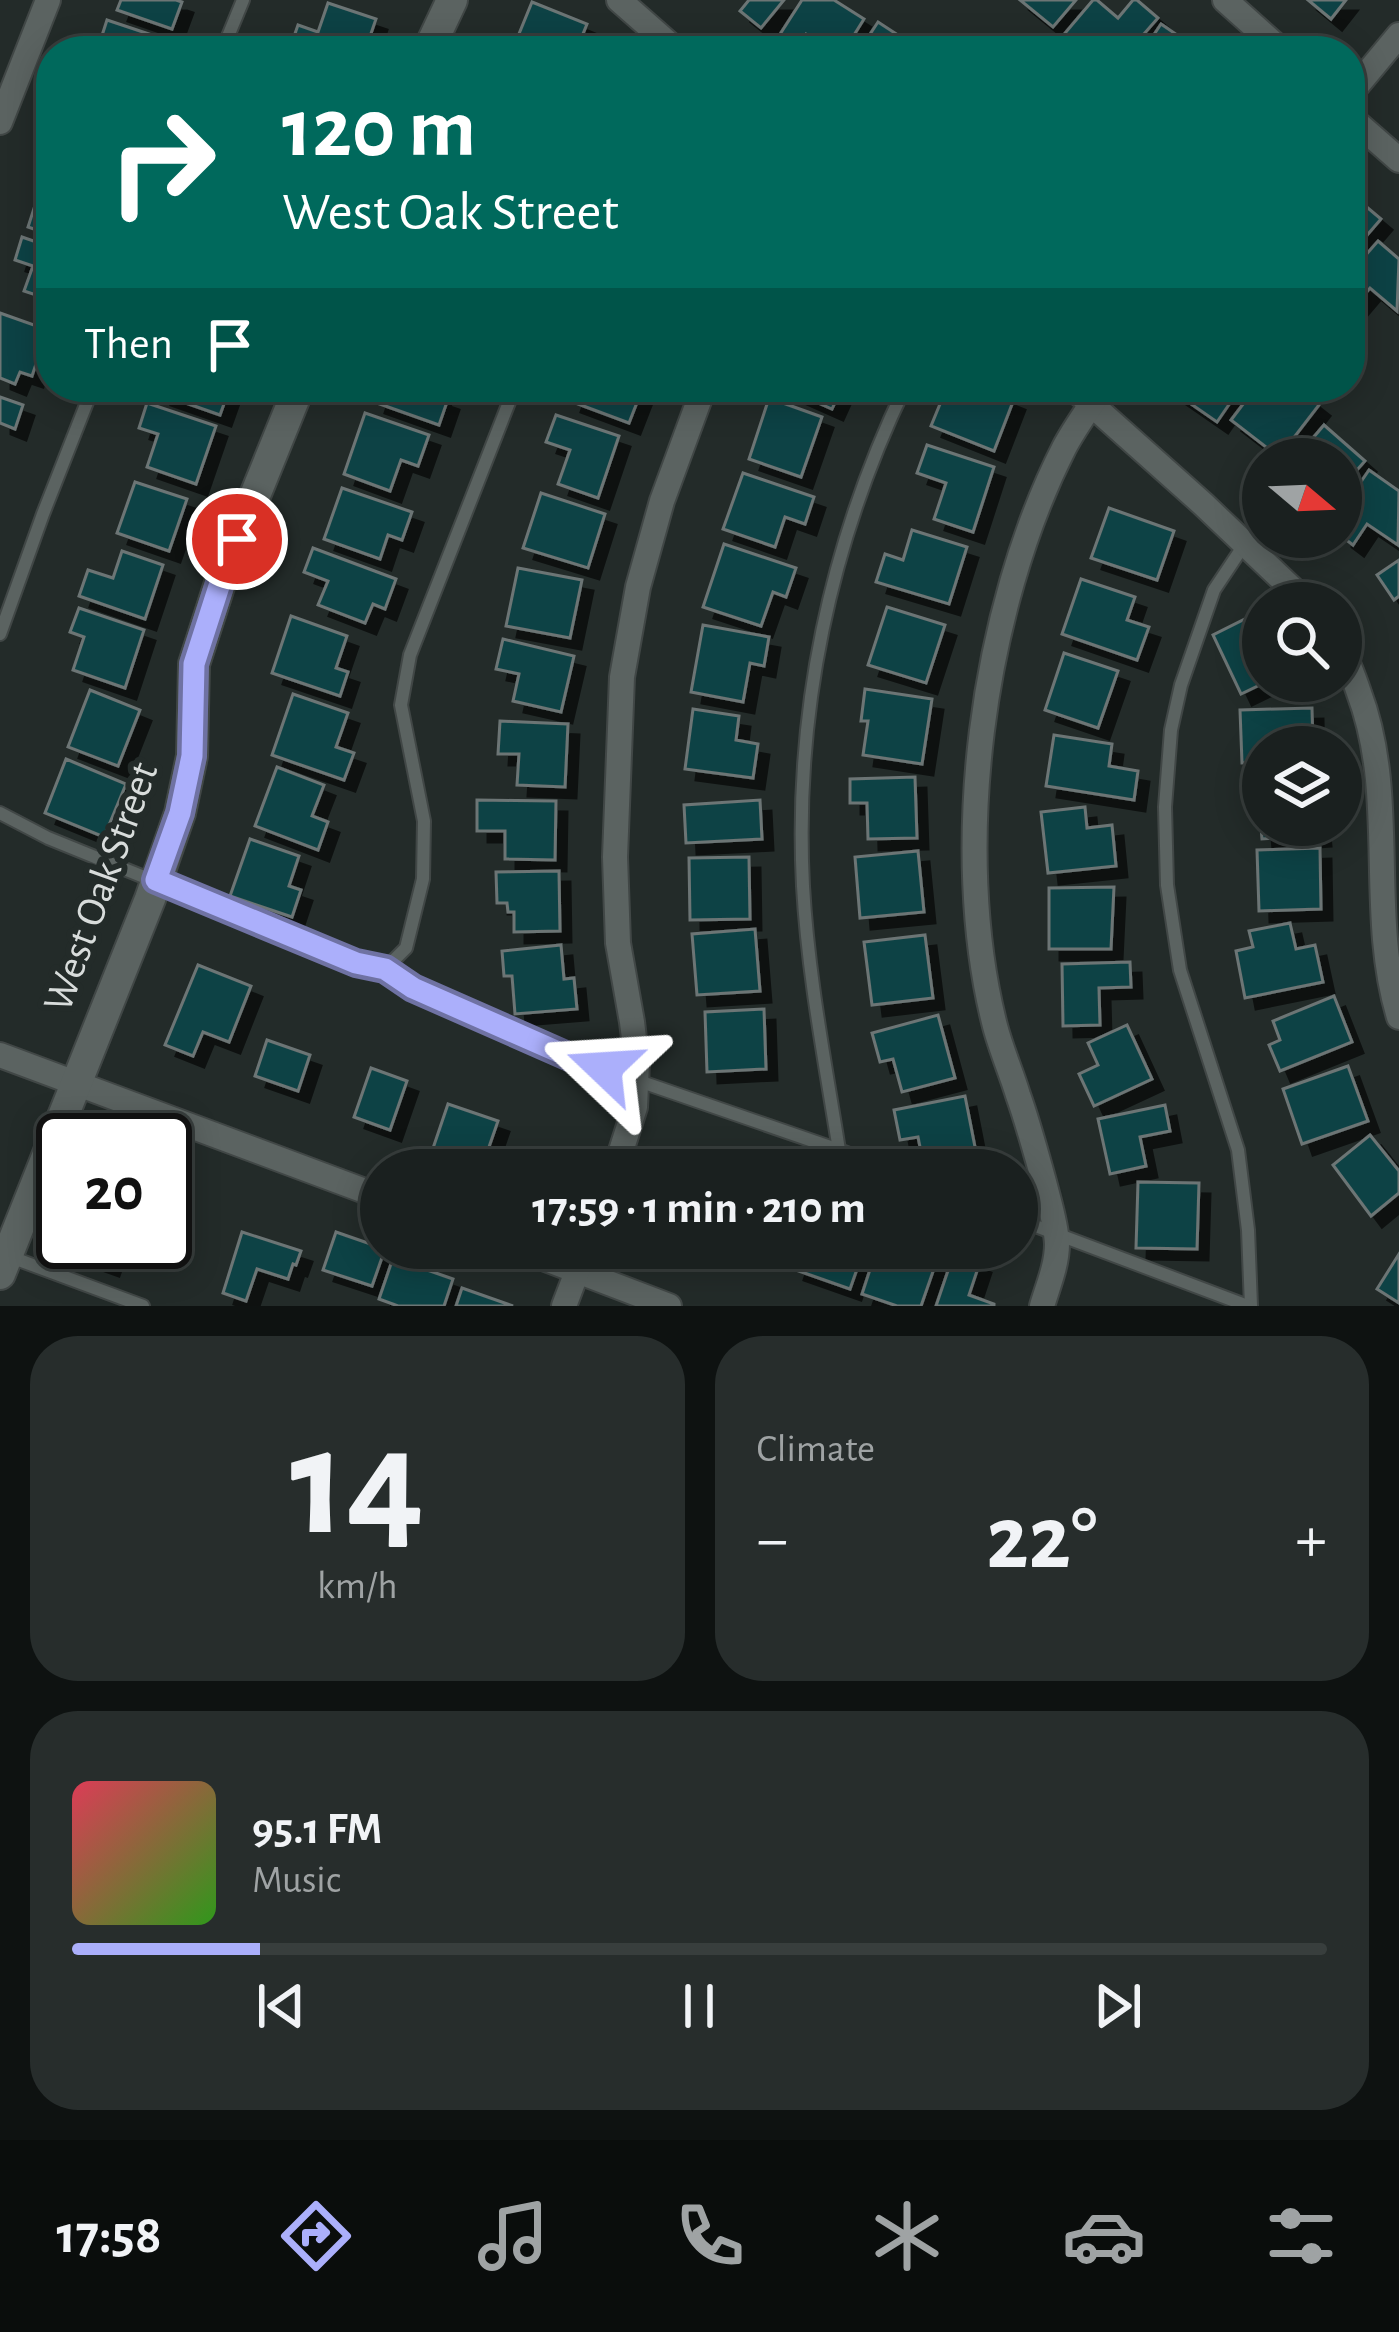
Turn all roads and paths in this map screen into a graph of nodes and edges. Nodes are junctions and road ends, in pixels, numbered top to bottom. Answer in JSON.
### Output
{"nodes":[{"id":1,"x":48,"y":0,"type":"edge"},
{"id":2,"x":243,"y":0,"type":"edge"},
{"id":3,"x":452,"y":0,"type":"edge"},
{"id":4,"x":619,"y":0,"type":"edge"},
{"id":5,"x":1225,"y":0,"type":"edge"},
{"id":6,"x":1399,"y":35,"type":"edge"},
{"id":7,"x":228,"y":36,"type":"edge"},
{"id":8,"x":435,"y":36,"type":"edge"},
{"id":9,"x":656,"y":36,"type":"edge"},
{"id":10,"x":1265,"y":36,"type":"edge"},
{"id":11,"x":1365,"y":76,"type":"edge"},
{"id":12,"x":0,"y":122,"type":"edge"},
{"id":13,"x":1365,"y":130,"type":"edge"},
{"id":14,"x":1399,"y":160,"type":"edge"},
{"id":15,"x":87,"y":402,"type":"edge"},
{"id":16,"x":292,"y":402,"type":"edge"},
{"id":17,"x":509,"y":402,"type":"edge"},
{"id":18,"x":698,"y":402,"type":"edge"},
{"id":19,"x":898,"y":402,"type":"edge"},
{"id":20,"x":1085,"y":402,"type":"edge"},
{"id":21,"x":1099,"y":402,"type":"edge"},
{"id":22,"x":1242,"y":541,"type":"edge"},
{"id":23,"x":1242,"y":548,"type":"edge"},
{"id":24,"x":1259,"y":558,"type":"edge"},
{"id":25,"x":1284,"y":582,"type":"edge"},
{"id":26,"x":0,"y":634,"type":"edge"},
{"id":27,"x":1362,"y":701,"type":"edge"},
{"id":28,"x":0,"y":813,"type":"edge"},
{"id":29,"x":156,"y":880,"type":"junction"},
{"id":30,"x":385,"y":969,"type":"junction"},
{"id":31,"x":1399,"y":1017,"type":"edge"},
{"id":32,"x":0,"y":1055,"type":"edge"},
{"id":33,"x":636,"y":1078,"type":"junction"},
{"id":34,"x":74,"y":1083,"type":"junction"},
{"id":35,"x":621,"y":1149,"type":"edge"},
{"id":36,"x":836,"y":1149,"type":"edge"},
{"id":37,"x":839,"y":1149,"type":"edge"},
{"id":38,"x":360,"y":1189,"type":"edge"},
{"id":39,"x":1038,"y":1227,"type":"edge"},
{"id":40,"x":1055,"y":1234,"type":"junction"},
{"id":41,"x":4,"y":1264,"type":"edge"},
{"id":42,"x":578,"y":1269,"type":"edge"},
{"id":43,"x":601,"y":1269,"type":"edge"},
{"id":44,"x":143,"y":1306,"type":"edge"},
{"id":45,"x":564,"y":1306,"type":"edge"},
{"id":46,"x":669,"y":1306,"type":"edge"},
{"id":47,"x":1042,"y":1306,"type":"edge"},
{"id":48,"x":1249,"y":1306,"type":"edge"}],
"edges":[{"from":1,"to":12,"type":"street"},
{"from":2,"to":7,"type":"lane"},
{"from":3,"to":8,"type":"street"},
{"from":4,"to":9,"type":"street"},
{"from":5,"to":10,"type":"street"},
{"from":6,"to":11,"type":"street"},
{"from":13,"to":14,"type":"street"},
{"from":15,"to":26,"type":"lane"},
{"from":16,"to":29,"type":"street","name":"West Oak Street"},
{"from":17,"to":30,"type":"lane"},
{"from":18,"to":33,"type":"street"},
{"from":19,"to":37,"type":"lane"},
{"from":20,"to":40,"type":"street"},
{"from":21,"to":22,"type":"street"},
{"from":23,"to":48,"type":"lane"},
{"from":24,"to":25,"type":"street"},
{"from":27,"to":31,"type":"street"},
{"from":28,"to":29,"type":"lane"},
{"from":29,"to":30,"type":"lane"},
{"from":29,"to":34,"type":"street","name":"West Oak Street"},
{"from":30,"to":33,"type":"lane"},
{"from":32,"to":34,"type":"street"},
{"from":33,"to":35,"type":"street"},
{"from":33,"to":36,"type":"lane"},
{"from":34,"to":38,"type":"street"},
{"from":34,"to":41,"type":"street","name":"West Oak Street"},
{"from":39,"to":40,"type":"lane"},
{"from":40,"to":47,"type":"street"},
{"from":40,"to":48,"type":"lane"},
{"from":41,"to":44,"type":"lane"},
{"from":42,"to":45,"type":"street"},
{"from":43,"to":46,"type":"street"}]}
